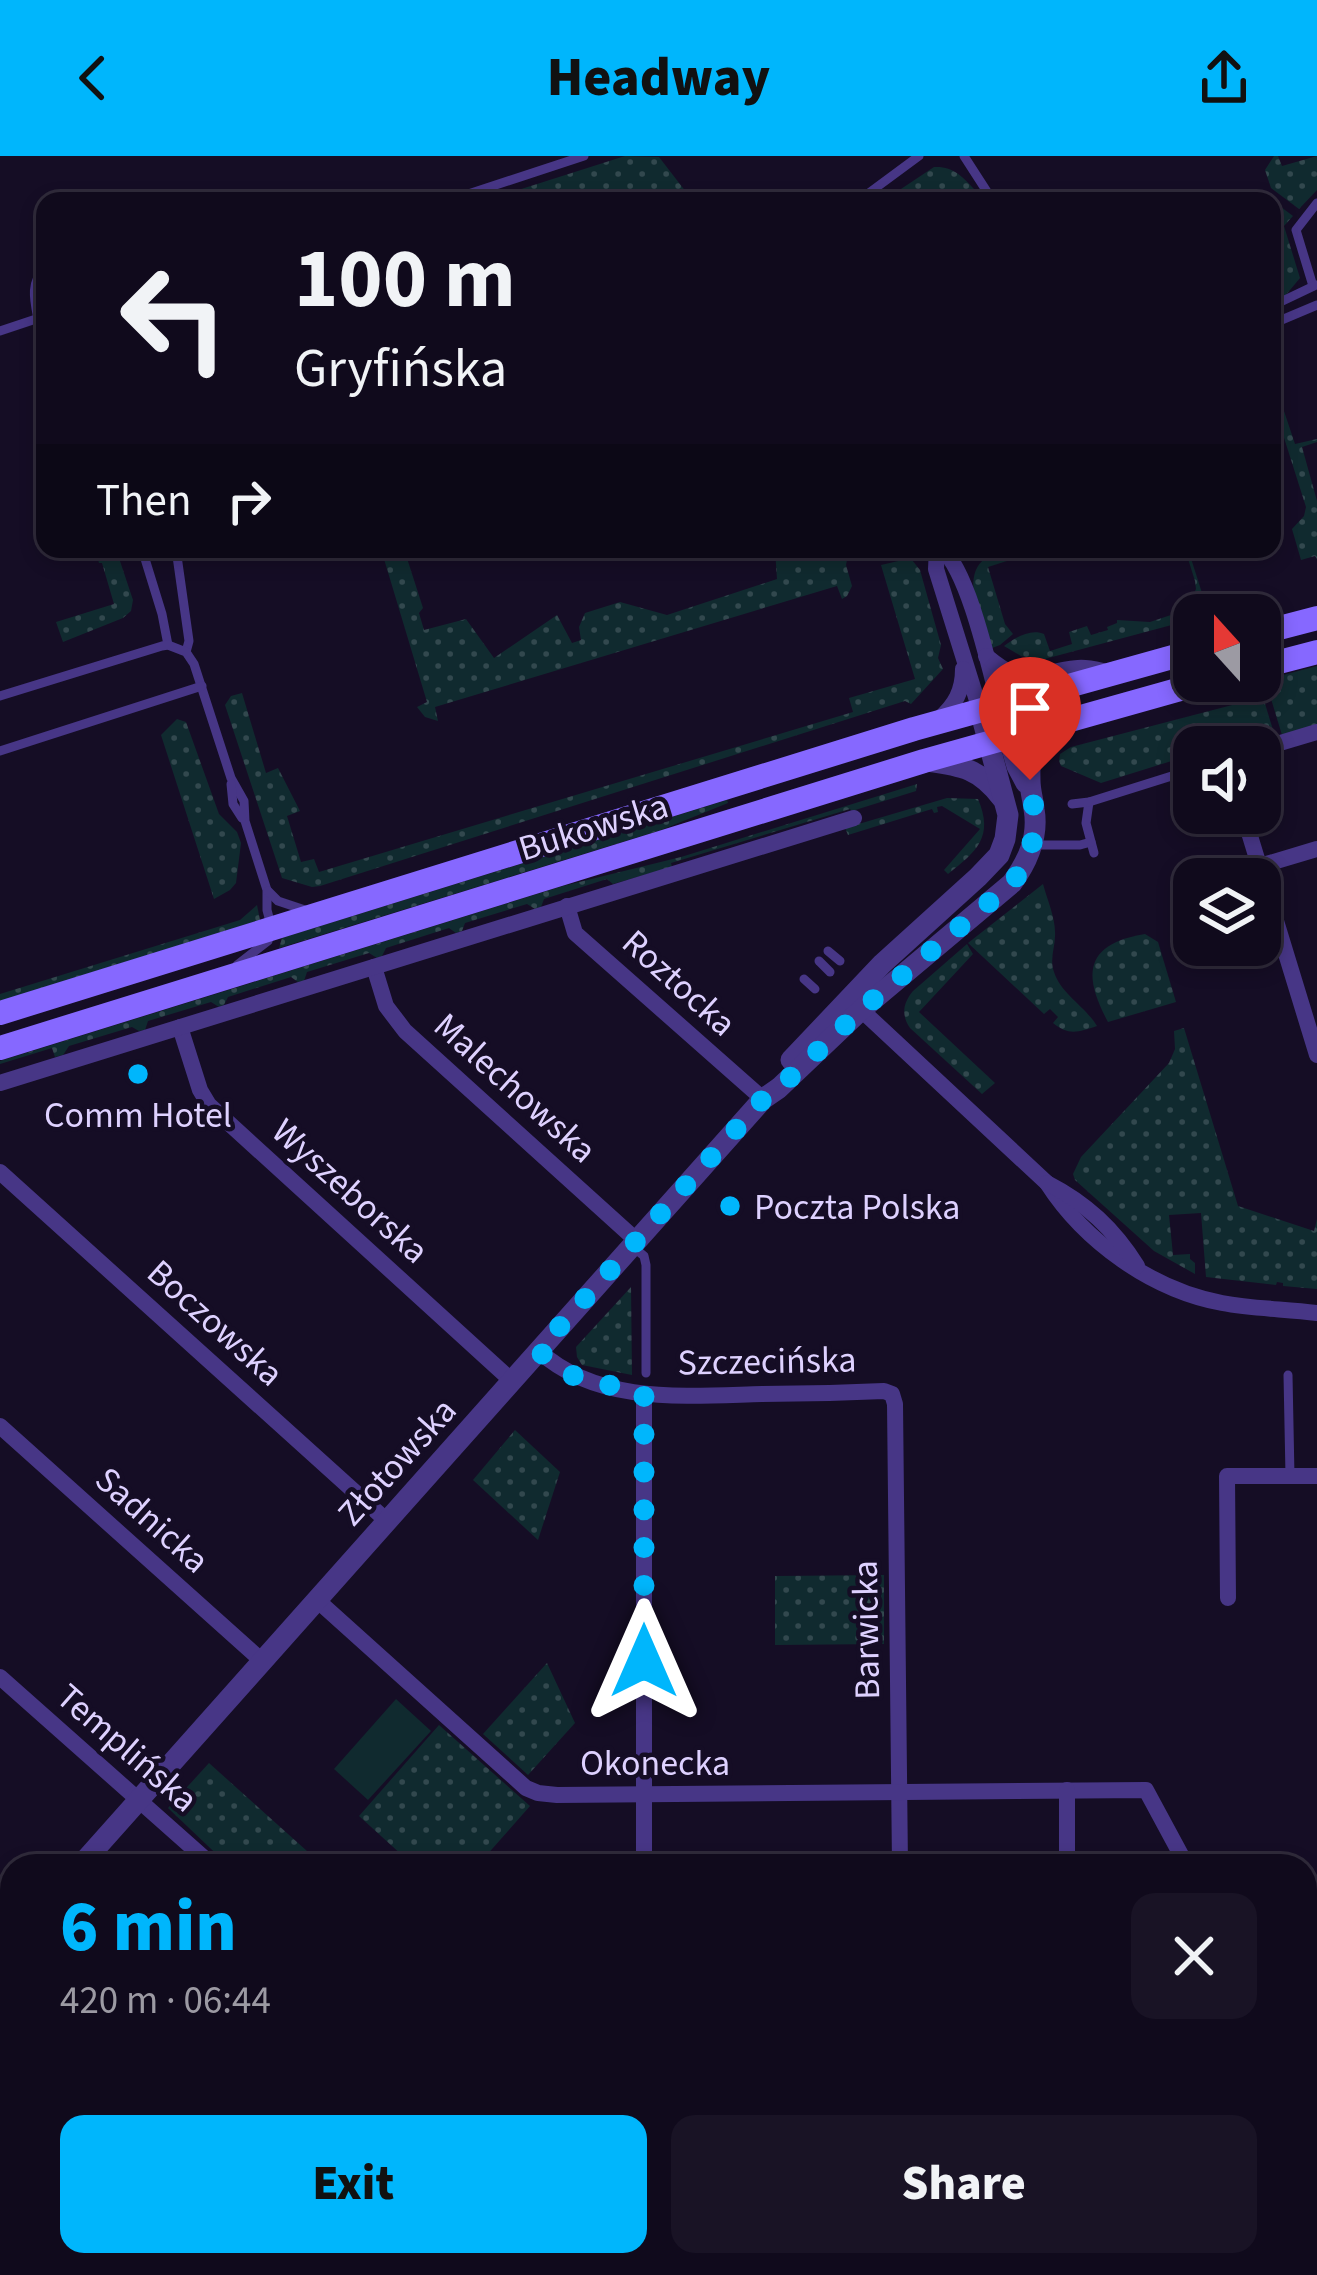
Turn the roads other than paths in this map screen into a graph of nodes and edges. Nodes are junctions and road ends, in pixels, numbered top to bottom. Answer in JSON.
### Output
{"nodes":[{"id":1,"x":584,"y":156,"type":"edge"},
{"id":2,"x":919,"y":156,"type":"edge"},
{"id":3,"x":964,"y":156,"type":"edge"},
{"id":4,"x":474,"y":192,"type":"edge"},
{"id":5,"x":870,"y":192,"type":"edge"},
{"id":6,"x":987,"y":192,"type":"edge"},
{"id":7,"x":1317,"y":203,"type":"edge"},
{"id":8,"x":1315,"y":285,"type":"edge"},
{"id":9,"x":1281,"y":302,"type":"edge"},
{"id":10,"x":1317,"y":305,"type":"edge"},
{"id":11,"x":36,"y":320,"type":"edge"},
{"id":12,"x":1281,"y":321,"type":"edge"},
{"id":13,"x":0,"y":331,"type":"edge"},
{"id":14,"x":145,"y":558,"type":"edge"},
{"id":15,"x":177,"y":558,"type":"edge"},
{"id":16,"x":938,"y":558,"type":"edge"},
{"id":17,"x":948,"y":558,"type":"edge"},
{"id":18,"x":1317,"y":618,"type":"edge"},
{"id":19,"x":1281,"y":628,"type":"edge"},
{"id":20,"x":168,"y":645,"type":"junction"},
{"id":21,"x":186,"y":652,"type":"junction"},
{"id":22,"x":1317,"y":652,"type":"edge"},
{"id":23,"x":986,"y":656,"type":"junction"},
{"id":24,"x":1173,"y":657,"type":"edge"},
{"id":25,"x":1281,"y":661,"type":"edge"},
{"id":26,"x":964,"y":662,"type":"junction"},
{"id":27,"x":1113,"y":673,"type":"junction"},
{"id":28,"x":202,"y":686,"type":"junction"},
{"id":29,"x":1173,"y":691,"type":"edge"},
{"id":30,"x":0,"y":696,"type":"edge"},
{"id":31,"x":990,"y":707,"type":"junction"},
{"id":32,"x":1066,"y":720,"type":"junction"},
{"id":33,"x":934,"y":724,"type":"junction"},
{"id":34,"x":1317,"y":732,"type":"edge"},
{"id":35,"x":999,"y":739,"type":"junction"},
{"id":36,"x":1281,"y":743,"type":"edge"},
{"id":37,"x":0,"y":751,"type":"edge"},
{"id":38,"x":925,"y":761,"type":"junction"},
{"id":39,"x":1173,"y":776,"type":"edge"},
{"id":40,"x":1030,"y":792,"type":"junction"},
{"id":41,"x":1089,"y":802,"type":"junction"},
{"id":42,"x":1006,"y":804,"type":"junction"},
{"id":43,"x":1072,"y":804,"type":"dead end"},
{"id":44,"x":854,"y":818,"type":"dead end"},
{"id":45,"x":1033,"y":845,"type":"junction"},
{"id":46,"x":1317,"y":849,"type":"edge"},
{"id":47,"x":1281,"y":860,"type":"edge"},
{"id":48,"x":267,"y":890,"type":"junction"},
{"id":49,"x":567,"y":907,"type":"junction"},
{"id":50,"x":322,"y":914,"type":"junction"},
{"id":51,"x":272,"y":929,"type":"junction"},
{"id":52,"x":1281,"y":936,"type":"edge"},
{"id":53,"x":828,"y":950,"type":"dead end"},
{"id":54,"x":840,"y":961,"type":"dead end"},
{"id":55,"x":819,"y":962,"type":"dead end"},
{"id":56,"x":374,"y":967,"type":"junction"},
{"id":57,"x":830,"y":971,"type":"dead end"},
{"id":58,"x":803,"y":979,"type":"dead end"},
{"id":59,"x":213,"y":982,"type":"junction"},
{"id":60,"x":815,"y":989,"type":"dead end"},
{"id":61,"x":855,"y":1004,"type":"junction"},
{"id":62,"x":0,"y":1013,"type":"edge"},
{"id":63,"x":180,"y":1027,"type":"junction"},
{"id":64,"x":0,"y":1048,"type":"edge"},
{"id":65,"x":1317,"y":1055,"type":"edge"},
{"id":66,"x":0,"y":1083,"type":"edge"},
{"id":67,"x":763,"y":1099,"type":"junction"},
{"id":68,"x":0,"y":1172,"type":"edge"},
{"id":69,"x":634,"y":1243,"type":"junction"},
{"id":70,"x":1317,"y":1313,"type":"edge"},
{"id":71,"x":538,"y":1351,"type":"junction"},
{"id":72,"x":646,"y":1373,"type":"dead end"},
{"id":73,"x":1288,"y":1375,"type":"dead end"},
{"id":74,"x":512,"y":1381,"type":"junction"},
{"id":75,"x":644,"y":1394,"type":"junction"},
{"id":76,"x":892,"y":1394,"type":"joint"},
{"id":77,"x":0,"y":1426,"type":"edge"},
{"id":78,"x":1290,"y":1476,"type":"junction"},
{"id":79,"x":1317,"y":1476,"type":"edge"},
{"id":80,"x":387,"y":1521,"type":"junction"},
{"id":81,"x":1228,"y":1598,"type":"dead end"},
{"id":82,"x":317,"y":1600,"type":"junction"},
{"id":83,"x":262,"y":1661,"type":"junction"},
{"id":84,"x":0,"y":1677,"type":"edge"},
{"id":85,"x":1067,"y":1790,"type":"junction"},
{"id":86,"x":900,"y":1793,"type":"junction"},
{"id":87,"x":644,"y":1795,"type":"junction"},
{"id":88,"x":139,"y":1800,"type":"junction"},
{"id":89,"x":91,"y":1854,"type":"edge"},
{"id":90,"x":200,"y":1854,"type":"edge"},
{"id":91,"x":644,"y":1854,"type":"edge"},
{"id":92,"x":900,"y":1854,"type":"edge"},
{"id":93,"x":1066,"y":1854,"type":"edge"},
{"id":94,"x":1180,"y":1854,"type":"edge"}],
"edges":[{"from":1,"to":4,"type":"lane"},
{"from":2,"to":5,"type":"lane"},
{"from":3,"to":6,"type":"lane"},
{"from":7,"to":8,"type":"lane"},
{"from":8,"to":9,"type":"lane"},
{"from":10,"to":12,"type":"lane"},
{"from":11,"to":13,"type":"lane"},
{"from":14,"to":20,"type":"lane"},
{"from":15,"to":21,"type":"lane"},
{"from":16,"to":26,"type":"street"},
{"from":17,"to":23,"type":"street"},
{"from":18,"to":19,"type":"main road"},
{"from":20,"to":21,"type":"lane"},
{"from":20,"to":30,"type":"lane"},
{"from":21,"to":28,"type":"lane"},
{"from":22,"to":25,"type":"main road"},
{"from":23,"to":27,"type":"street"},
{"from":23,"to":31,"type":"street"},
{"from":24,"to":27,"type":"main road","name":"Bukowska"},
{"from":26,"to":31,"type":"street"},
{"from":26,"to":33,"type":"street"},
{"from":27,"to":31,"type":"main road","name":"Bukowska"},
{"from":28,"to":37,"type":"lane"},
{"from":28,"to":48,"type":"lane"},
{"from":29,"to":32,"type":"main road","name":"Bukowska"},
{"from":31,"to":33,"type":"main road","name":"Bukowska"},
{"from":31,"to":35,"type":"street","name":"Złotowska"},
{"from":32,"to":35,"type":"main road","name":"Bukowska"},
{"from":32,"to":40,"type":"street","name":"Złotowska"},
{"from":33,"to":50,"type":"main road","name":"Bukowska"},
{"from":34,"to":36,"type":"street"},
{"from":35,"to":38,"type":"main road","name":"Bukowska"},
{"from":35,"to":40,"type":"street","name":"Złotowska"},
{"from":35,"to":42,"type":"street","name":"Złotowska"},
{"from":38,"to":42,"type":"street"},
{"from":38,"to":59,"type":"main road","name":"Bukowska"},
{"from":39,"to":41,"type":"lane"},
{"from":40,"to":45,"type":"street","name":"Złotowska"},
{"from":41,"to":43,"type":"lane"},
{"from":41,"to":45,"type":"lane"},
{"from":42,"to":61,"type":"street","name":"Złotowska"},
{"from":44,"to":49,"type":"street","name":"Bukowska"},
{"from":45,"to":61,"type":"street","name":"Złotowska"},
{"from":46,"to":47,"type":"street"},
{"from":48,"to":50,"type":"lane"},
{"from":48,"to":51,"type":"lane"},
{"from":49,"to":56,"type":"street","name":"Bukowska"},
{"from":49,"to":67,"type":"street","name":"Roztocka"},
{"from":50,"to":51,"type":"main road","name":"Bukowska"},
{"from":51,"to":59,"type":"lane"},
{"from":51,"to":62,"type":"main road","name":"Bukowska"},
{"from":52,"to":65,"type":"street"},
{"from":53,"to":54,"type":"lane"},
{"from":55,"to":57,"type":"lane"},
{"from":56,"to":63,"type":"street","name":"Bukowska"},
{"from":56,"to":69,"type":"street","name":"Malechowska"},
{"from":58,"to":60,"type":"lane"},
{"from":59,"to":64,"type":"main road","name":"Bukowska"},
{"from":61,"to":67,"type":"street","name":"Złotowska"},
{"from":61,"to":70,"type":"street"},
{"from":63,"to":66,"type":"street","name":"Bukowska"},
{"from":63,"to":74,"type":"street","name":"Wyszeborska"},
{"from":67,"to":69,"type":"street","name":"Złotowska"},
{"from":68,"to":80,"type":"street","name":"Boczowska"},
{"from":69,"to":71,"type":"street","name":"Złotowska"},
{"from":69,"to":72,"type":"lane"},
{"from":71,"to":74,"type":"street","name":"Złotowska"},
{"from":71,"to":75,"type":"street","name":"Szczecińska"},
{"from":73,"to":78,"type":"lane"},
{"from":74,"to":80,"type":"street","name":"Złotowska"},
{"from":75,"to":76,"type":"street","name":"Szczecińska"},
{"from":75,"to":87,"type":"street"},
{"from":76,"to":86,"type":"street","name":"Barwicka"},
{"from":77,"to":83,"type":"street","name":"Sadnicka"},
{"from":78,"to":79,"type":"street"},
{"from":78,"to":81,"type":"street"},
{"from":80,"to":82,"type":"street","name":"Złotowska"},
{"from":82,"to":83,"type":"street","name":"Złotowska"},
{"from":82,"to":87,"type":"street","name":"Okonecka"},
{"from":83,"to":88,"type":"street","name":"Złotowska"},
{"from":84,"to":88,"type":"street","name":"Templińska"},
{"from":85,"to":86,"type":"street","name":"Okonecka"},
{"from":85,"to":93,"type":"street"},
{"from":85,"to":94,"type":"street","name":"Okonecka"},
{"from":86,"to":87,"type":"street","name":"Okonecka"},
{"from":86,"to":92,"type":"street","name":"Barwicka"},
{"from":87,"to":91,"type":"street"},
{"from":88,"to":89,"type":"street","name":"Złotowska"},
{"from":88,"to":90,"type":"street","name":"Templińska"}]}
